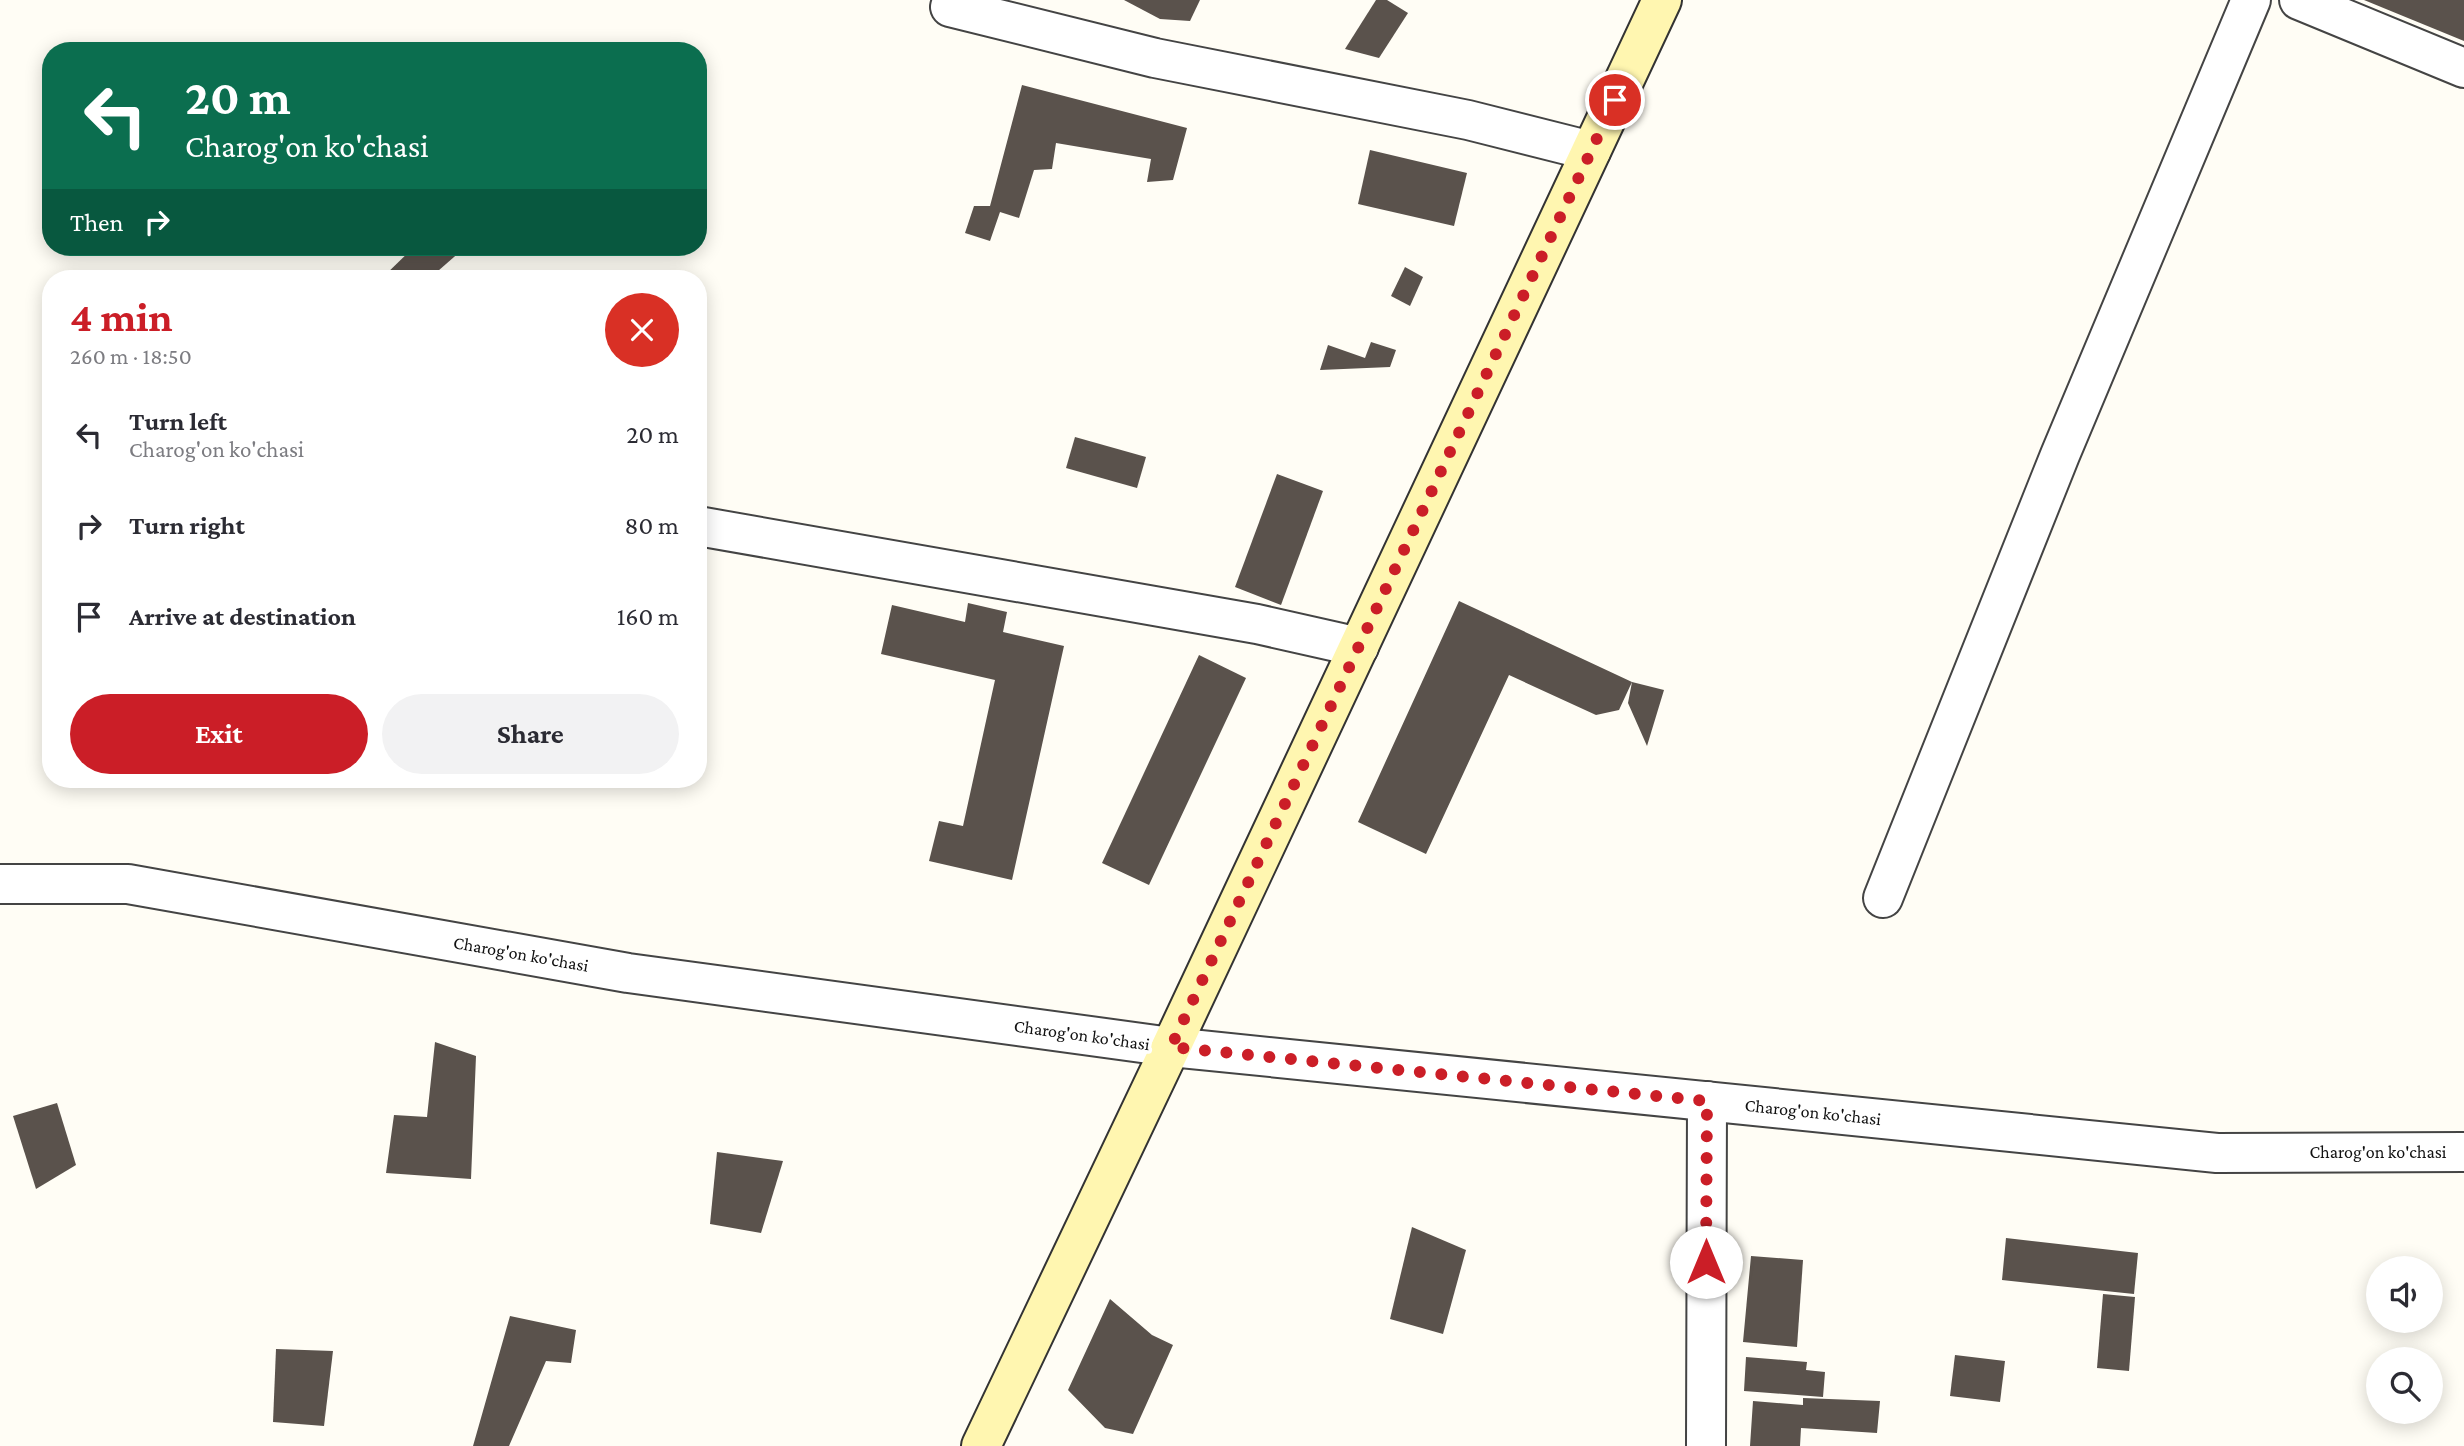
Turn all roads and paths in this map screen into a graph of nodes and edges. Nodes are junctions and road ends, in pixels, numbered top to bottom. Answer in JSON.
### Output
{"nodes":[{"id":1,"x":1662,"y":0,"type":"edge"},
{"id":2,"x":2251,"y":0,"type":"edge"},
{"id":3,"x":2300,"y":0,"type":"edge"},
{"id":4,"x":950,"y":7,"type":"dead end"},
{"id":5,"x":2464,"y":68,"type":"edge"},
{"id":6,"x":1591,"y":151,"type":"junction"},
{"id":7,"x":707,"y":528,"type":"edge"},
{"id":8,"x":1359,"y":647,"type":"junction"},
{"id":9,"x":0,"y":884,"type":"edge"},
{"id":10,"x":1883,"y":898,"type":"dead end"},
{"id":11,"x":1171,"y":1047,"type":"junction"},
{"id":12,"x":1707,"y":1101,"type":"junction"},
{"id":13,"x":2464,"y":1152,"type":"edge"},
{"id":14,"x":981,"y":1446,"type":"edge"},
{"id":15,"x":1706,"y":1446,"type":"edge"}],
"edges":[{"from":1,"to":6,"type":"main road"},
{"from":2,"to":10,"type":"street"},
{"from":3,"to":5,"type":"street"},
{"from":4,"to":6,"type":"street"},
{"from":6,"to":8,"type":"main road"},
{"from":7,"to":8,"type":"street"},
{"from":8,"to":11,"type":"main road"},
{"from":9,"to":11,"type":"street","name":"Charog'on ko'chasi"},
{"from":11,"to":12,"type":"street","name":"Charog'on ko'chasi"},
{"from":11,"to":14,"type":"main road"},
{"from":12,"to":13,"type":"street","name":"Charog'on ko'chasi"},
{"from":12,"to":15,"type":"street"}]}
